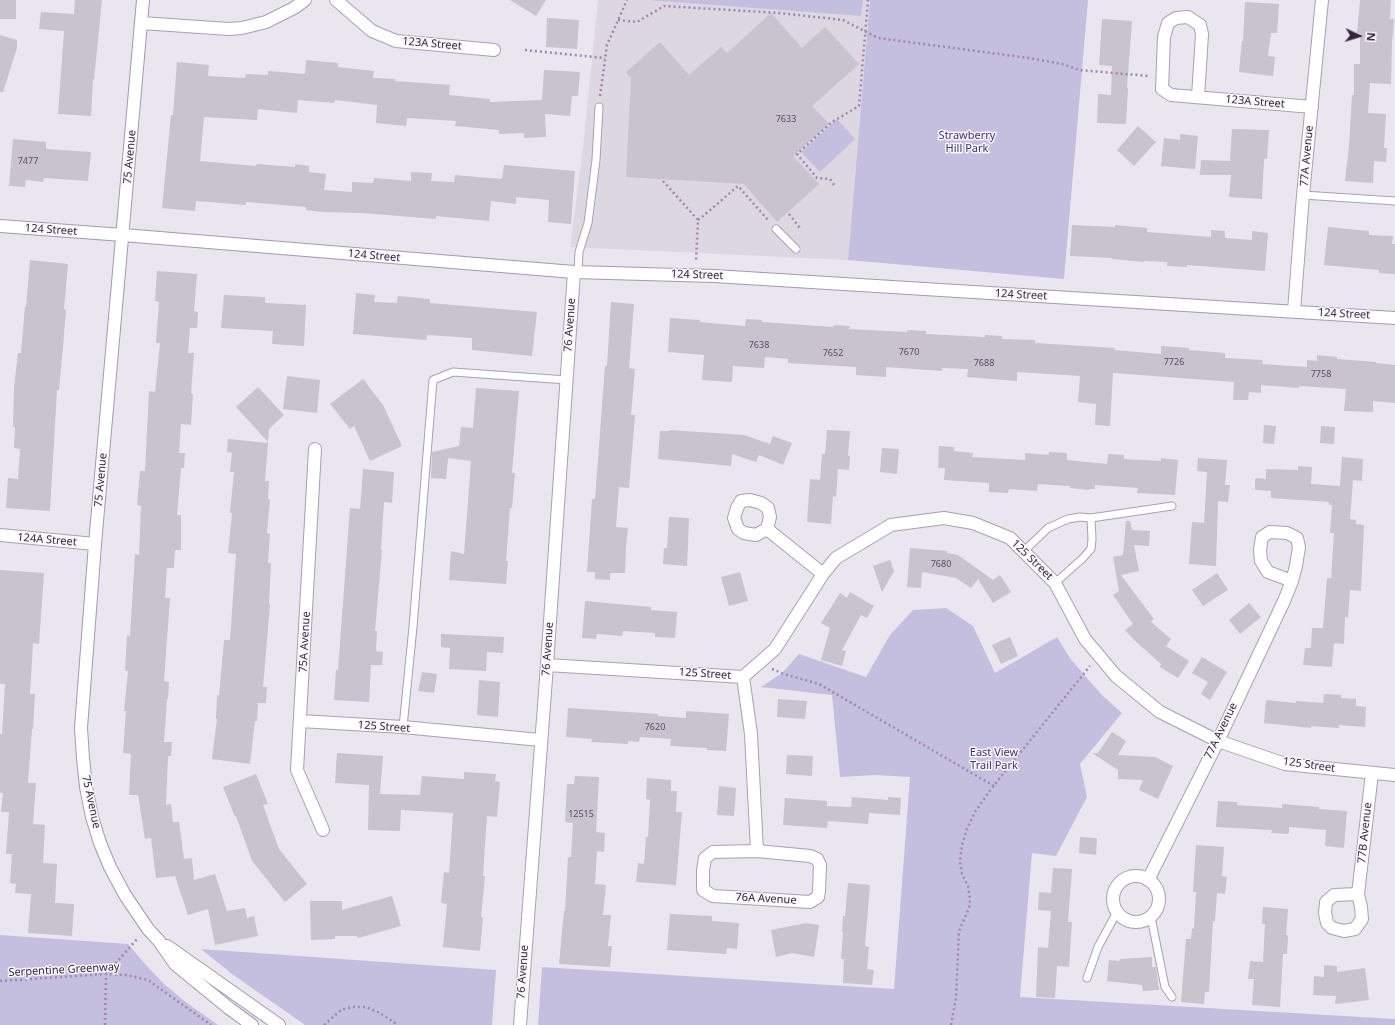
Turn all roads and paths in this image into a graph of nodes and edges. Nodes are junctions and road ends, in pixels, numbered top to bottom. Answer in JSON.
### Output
{"nodes":[{"id":1,"x":143,"y":0,"type":"edge"},
{"id":2,"x":305,"y":0,"type":"edge"},
{"id":3,"x":336,"y":0,"type":"edge"},
{"id":4,"x":627,"y":0,"type":"edge"},
{"id":5,"x":868,"y":0,"type":"edge"},
{"id":6,"x":1322,"y":0,"type":"edge"},
{"id":7,"x":618,"y":20,"type":"junction"},
{"id":8,"x":141,"y":23,"type":"junction"},
{"id":9,"x":865,"y":32,"type":"junction"},
{"id":10,"x":494,"y":50,"type":"dead end"},
{"id":11,"x":525,"y":50,"type":"dead end"},
{"id":12,"x":605,"y":58,"type":"junction"},
{"id":13,"x":1152,"y":76,"type":"dead end"},
{"id":14,"x":1198,"y":97,"type":"junction"},
{"id":15,"x":599,"y":107,"type":"joint"},
{"id":16,"x":1312,"y":107,"type":"junction"},
{"id":17,"x":663,"y":181,"type":"dead end"},
{"id":18,"x":834,"y":185,"type":"dead end"},
{"id":19,"x":1303,"y":195,"type":"junction"},
{"id":20,"x":1395,"y":201,"type":"edge"},
{"id":21,"x":789,"y":214,"type":"dead end"},
{"id":22,"x":698,"y":220,"type":"junction"},
{"id":23,"x":0,"y":226,"type":"edge"},
{"id":24,"x":800,"y":228,"type":"dead end"},
{"id":25,"x":776,"y":229,"type":"joint"},
{"id":26,"x":123,"y":235,"type":"junction"},
{"id":27,"x":796,"y":248,"type":"dead end"},
{"id":28,"x":696,"y":261,"type":"dead end"},
{"id":29,"x":576,"y":272,"type":"junction"},
{"id":30,"x":1294,"y":311,"type":"junction"},
{"id":31,"x":1395,"y":318,"type":"edge"},
{"id":32,"x":567,"y":380,"type":"junction"},
{"id":33,"x":315,"y":449,"type":"dead end"},
{"id":34,"x":1172,"y":506,"type":"dead end"},
{"id":35,"x":1091,"y":518,"type":"junction"},
{"id":36,"x":767,"y":529,"type":"dead end"},
{"id":37,"x":0,"y":535,"type":"edge"},
{"id":38,"x":95,"y":544,"type":"junction"},
{"id":39,"x":1024,"y":552,"type":"junction"},
{"id":40,"x":822,"y":574,"type":"junction"},
{"id":41,"x":1292,"y":581,"type":"dead end"},
{"id":42,"x":1055,"y":583,"type":"junction"},
{"id":43,"x":546,"y":665,"type":"junction"},
{"id":44,"x":1090,"y":666,"type":"dead end"},
{"id":45,"x":771,"y":668,"type":"dead end"},
{"id":46,"x":742,"y":677,"type":"junction"},
{"id":47,"x":300,"y":721,"type":"junction"},
{"id":48,"x":403,"y":727,"type":"junction"},
{"id":49,"x":540,"y":740,"type":"junction"},
{"id":50,"x":1218,"y":741,"type":"junction"},
{"id":51,"x":1372,"y":773,"type":"junction"},
{"id":52,"x":1395,"y":775,"type":"edge"},
{"id":53,"x":994,"y":786,"type":"junction"},
{"id":54,"x":323,"y":830,"type":"dead end"},
{"id":55,"x":757,"y":851,"type":"junction"},
{"id":56,"x":1148,"y":880,"type":"junction"},
{"id":57,"x":1358,"y":894,"type":"dead end"},
{"id":58,"x":1117,"y":912,"type":"junction"},
{"id":59,"x":1151,"y":917,"type":"junction"},
{"id":60,"x":148,"y":929,"type":"junction"},
{"id":61,"x":159,"y":941,"type":"junction"},
{"id":62,"x":106,"y":974,"type":"junction"},
{"id":63,"x":1087,"y":978,"type":"dead end"},
{"id":64,"x":0,"y":981,"type":"edge"},
{"id":65,"x":1172,"y":997,"type":"dead end"},
{"id":66,"x":105,"y":1025,"type":"edge"},
{"id":67,"x":211,"y":1025,"type":"edge"},
{"id":68,"x":252,"y":1025,"type":"edge"},
{"id":69,"x":279,"y":1025,"type":"edge"},
{"id":70,"x":324,"y":1025,"type":"edge"},
{"id":71,"x":398,"y":1025,"type":"edge"},
{"id":72,"x":520,"y":1025,"type":"edge"},
{"id":73,"x":950,"y":1025,"type":"edge"}],
"edges":[{"from":1,"to":8,"type":"street","name":"75 Avenue"},
{"from":2,"to":8,"type":"street"},
{"from":3,"to":10,"type":"street","name":"123A Street"},
{"from":4,"to":7,"type":"path"},
{"from":5,"to":9,"type":"path"},
{"from":6,"to":16,"type":"street","name":"77A Avenue"},
{"from":7,"to":9,"type":"path"},
{"from":7,"to":12,"type":"path"},
{"from":8,"to":26,"type":"street","name":"75 Avenue"},
{"from":9,"to":13,"type":"path"},
{"from":9,"to":18,"type":"path"},
{"from":11,"to":12,"type":"path"},
{"from":12,"to":15,"type":"path"},
{"from":14,"to":14,"type":"street","name":"123A Street"},
{"from":14,"to":16,"type":"street","name":"123A Street"},
{"from":15,"to":29,"type":"lane"},
{"from":16,"to":19,"type":"street","name":"77A Avenue"},
{"from":17,"to":22,"type":"path"},
{"from":19,"to":20,"type":"lane"},
{"from":19,"to":30,"type":"street","name":"77A Avenue"},
{"from":21,"to":24,"type":"path"},
{"from":22,"to":25,"type":"path"},
{"from":22,"to":28,"type":"path"},
{"from":23,"to":26,"type":"street","name":"124 Street"},
{"from":25,"to":27,"type":"lane"},
{"from":26,"to":29,"type":"street","name":"124 Street"},
{"from":26,"to":38,"type":"street","name":"75 Avenue"},
{"from":29,"to":30,"type":"street","name":"124 Street"},
{"from":29,"to":32,"type":"street","name":"76 Avenue"},
{"from":30,"to":31,"type":"street","name":"124 Street"},
{"from":32,"to":43,"type":"street","name":"76 Avenue"},
{"from":32,"to":48,"type":"lane"},
{"from":33,"to":47,"type":"street","name":"75A Avenue"},
{"from":34,"to":35,"type":"lane"},
{"from":35,"to":39,"type":"lane"},
{"from":35,"to":42,"type":"lane"},
{"from":36,"to":40,"type":"street"},
{"from":37,"to":38,"type":"street","name":"124A Street"},
{"from":38,"to":60,"type":"street","name":"75 Avenue"},
{"from":39,"to":40,"type":"street","name":"125 Street"},
{"from":39,"to":42,"type":"street","name":"125 Street"},
{"from":40,"to":46,"type":"street","name":"125 Street"},
{"from":41,"to":50,"type":"street","name":"77A Avenue"},
{"from":42,"to":50,"type":"street","name":"125 Street"},
{"from":43,"to":46,"type":"street","name":"125 Street"},
{"from":43,"to":49,"type":"street","name":"76 Avenue"},
{"from":44,"to":53,"type":"path"},
{"from":45,"to":53,"type":"path"},
{"from":46,"to":55,"type":"street"},
{"from":47,"to":48,"type":"street","name":"125 Street"},
{"from":47,"to":54,"type":"street","name":"75A Avenue"},
{"from":48,"to":49,"type":"street","name":"125 Street"},
{"from":49,"to":72,"type":"street","name":"76 Avenue"},
{"from":50,"to":51,"type":"street","name":"125 Street"},
{"from":50,"to":56,"type":"street","name":"77A Avenue"},
{"from":51,"to":52,"type":"street","name":"125 Street"},
{"from":51,"to":57,"type":"street","name":"77B Avenue"},
{"from":53,"to":73,"type":"path"},
{"from":55,"to":55,"type":"street","name":"76A Avenue"},
{"from":56,"to":58,"type":"street"},
{"from":56,"to":59,"type":"street"},
{"from":58,"to":59,"type":"street"},
{"from":58,"to":63,"type":"lane"},
{"from":59,"to":65,"type":"lane"},
{"from":60,"to":61,"type":"street","name":"75 Avenue"},
{"from":60,"to":62,"type":"path"},
{"from":61,"to":68,"type":"street","name":"75 Avenue"},
{"from":61,"to":69,"type":"street","name":"75 Avenue"},
{"from":62,"to":64,"type":"path","name":"Serpentine Greenway"},
{"from":62,"to":66,"type":"path"},
{"from":62,"to":67,"type":"path","name":"Serpentine Greenway"},
{"from":70,"to":71,"type":"path"}]}
